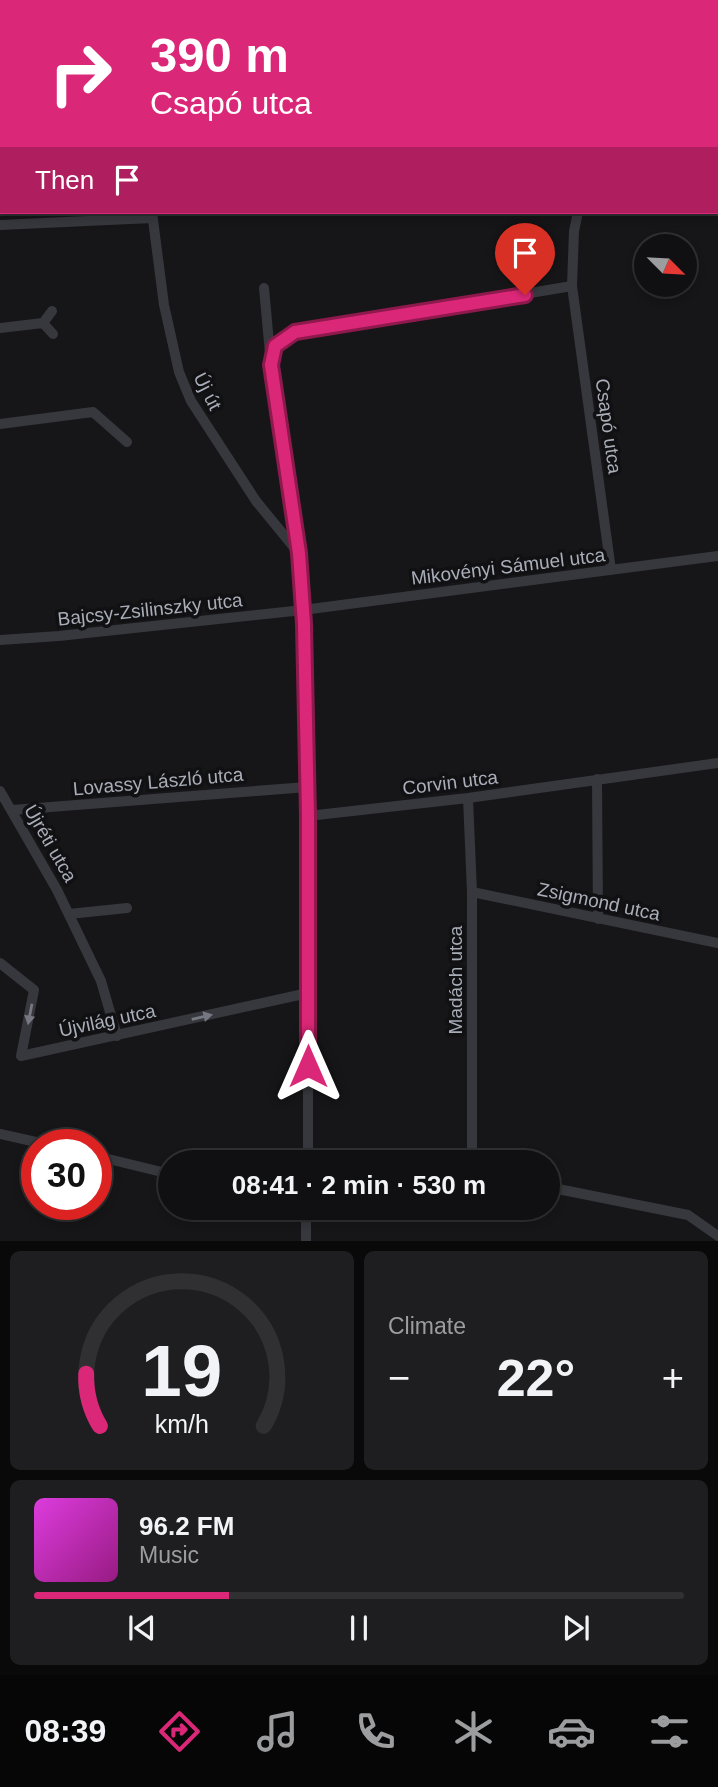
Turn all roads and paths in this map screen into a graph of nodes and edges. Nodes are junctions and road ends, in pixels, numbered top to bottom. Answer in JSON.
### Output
{"nodes":[{"id":1,"x":578,"y":214,"type":"edge"},
{"id":2,"x":152,"y":215,"type":"edge"},
{"id":3,"x":0,"y":225,"type":"edge"},
{"id":4,"x":572,"y":286,"type":"junction"},
{"id":5,"x":264,"y":288,"type":"dead end"},
{"id":6,"x":52,"y":311,"type":"dead end"},
{"id":7,"x":43,"y":323,"type":"junction"},
{"id":8,"x":0,"y":328,"type":"edge"},
{"id":9,"x":53,"y":334,"type":"dead end"},
{"id":10,"x":271,"y":365,"type":"junction"},
{"id":11,"x":0,"y":424,"type":"edge"},
{"id":12,"x":127,"y":442,"type":"dead end"},
{"id":13,"x":299,"y":553,"type":"junction"},
{"id":14,"x":718,"y":556,"type":"edge"},
{"id":15,"x":611,"y":570,"type":"junction"},
{"id":16,"x":303,"y":610,"type":"junction"},
{"id":17,"x":0,"y":640,"type":"edge"},
{"id":18,"x":718,"y":764,"type":"edge"},
{"id":19,"x":597,"y":779,"type":"junction"},
{"id":20,"x":307,"y":787,"type":"junction"},
{"id":21,"x":0,"y":791,"type":"edge"},
{"id":22,"x":468,"y":798,"type":"junction"},
{"id":23,"x":12,"y":810,"type":"junction"},
{"id":24,"x":308,"y":816,"type":"junction"},
{"id":25,"x":472,"y":892,"type":"junction"},
{"id":26,"x":127,"y":908,"type":"dead end"},
{"id":27,"x":69,"y":914,"type":"junction"},
{"id":28,"x":598,"y":919,"type":"junction"},
{"id":29,"x":718,"y":943,"type":"edge"},
{"id":30,"x":0,"y":963,"type":"edge"},
{"id":31,"x":308,"y":993,"type":"junction"},
{"id":32,"x":117,"y":1036,"type":"junction"},
{"id":33,"x":0,"y":1134,"type":"edge"},
{"id":34,"x":21,"y":1139,"type":"edge"},
{"id":35,"x":307,"y":1150,"type":"edge"},
{"id":36,"x":472,"y":1150,"type":"edge"},
{"id":37,"x":112,"y":1160,"type":"edge"},
{"id":38,"x":158,"y":1171,"type":"edge"},
{"id":39,"x":560,"y":1189,"type":"edge"},
{"id":40,"x":306,"y":1220,"type":"edge"},
{"id":41,"x":718,"y":1236,"type":"edge"},
{"id":42,"x":306,"y":1241,"type":"edge"}],
"edges":[{"from":1,"to":4,"type":"street","name":"Csapó utca"},
{"from":2,"to":3,"type":"street","name":"Új út"},
{"from":2,"to":13,"type":"street","name":"Új út"},
{"from":4,"to":10,"type":"street"},
{"from":4,"to":15,"type":"street","name":"Csapó utca"},
{"from":5,"to":10,"type":"street"},
{"from":6,"to":7,"type":"street"},
{"from":7,"to":8,"type":"street"},
{"from":7,"to":9,"type":"street"},
{"from":10,"to":13,"type":"street"},
{"from":11,"to":12,"type":"street"},
{"from":13,"to":16,"type":"street"},
{"from":14,"to":15,"type":"street","name":"Mikovényi Sámuel utca"},
{"from":15,"to":16,"type":"street","name":"Mikovényi Sámuel utca"},
{"from":16,"to":17,"type":"street","name":"Bajcsy-Zsilinszky utca"},
{"from":16,"to":20,"type":"street"},
{"from":18,"to":19,"type":"street","name":"Corvin utca"},
{"from":19,"to":22,"type":"street","name":"Corvin utca"},
{"from":19,"to":28,"type":"street"},
{"from":20,"to":23,"type":"street","name":"Lovassy László utca"},
{"from":20,"to":24,"type":"street"},
{"from":21,"to":23,"type":"street","name":"Újréti utca"},
{"from":22,"to":24,"type":"street","name":"Corvin utca"},
{"from":22,"to":25,"type":"street","name":"Madách utca"},
{"from":23,"to":27,"type":"street","name":"Újréti utca"},
{"from":24,"to":31,"type":"street"},
{"from":25,"to":28,"type":"street","name":"Zsigmond utca"},
{"from":25,"to":36,"type":"street","name":"Madách utca"},
{"from":26,"to":27,"type":"street"},
{"from":27,"to":32,"type":"street","name":"Újréti utca"},
{"from":28,"to":29,"type":"street","name":"Zsigmond utca"},
{"from":30,"to":32,"type":"street","name":"Újvilág utca","one_way":true},
{"from":32,"to":31,"type":"street","name":"Újvilág utca","one_way":true},
{"from":31,"to":35,"type":"street"},
{"from":33,"to":34,"type":"street"},
{"from":37,"to":38,"type":"street"},
{"from":39,"to":41,"type":"street"},
{"from":40,"to":42,"type":"street"}]}
